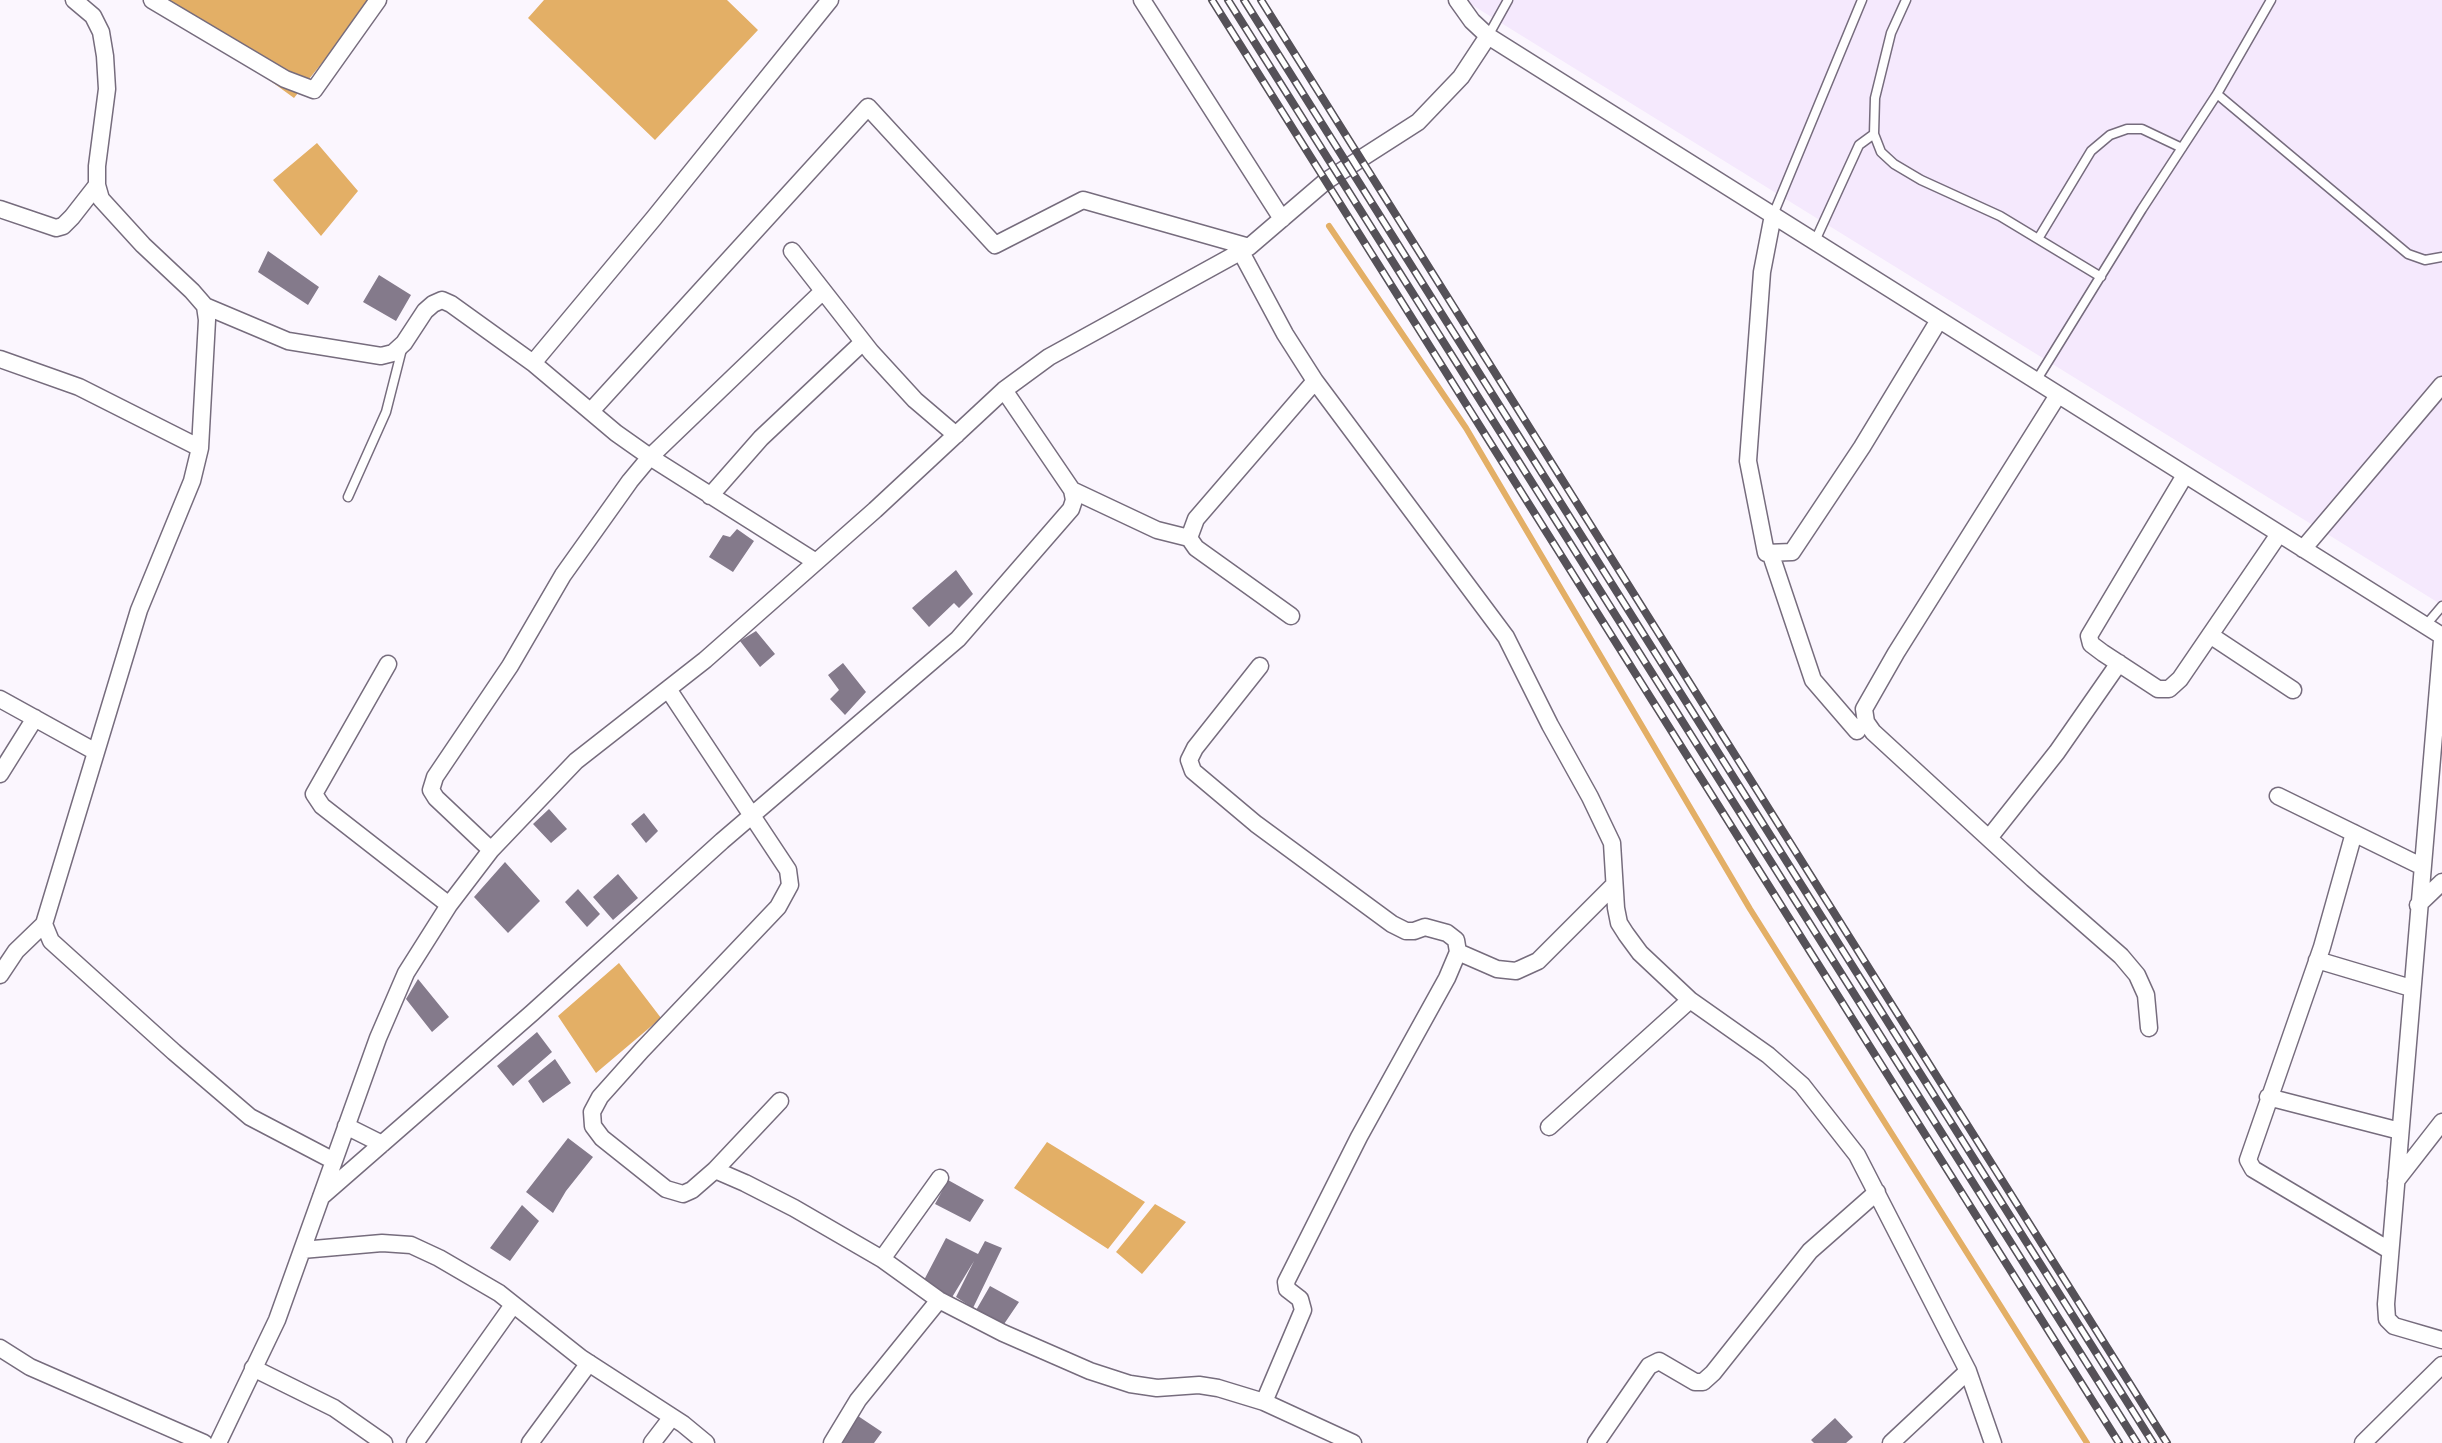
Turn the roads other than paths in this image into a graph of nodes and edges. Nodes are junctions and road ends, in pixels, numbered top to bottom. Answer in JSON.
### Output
{"nodes":[{"id":1,"x":152,"y":0,"type":"edge"},
{"id":2,"x":378,"y":0,"type":"edge"},
{"id":3,"x":830,"y":0,"type":"edge"},
{"id":4,"x":1142,"y":0,"type":"edge"},
{"id":5,"x":1457,"y":0,"type":"edge"},
{"id":6,"x":1508,"y":0,"type":"edge"},
{"id":7,"x":1861,"y":0,"type":"edge"},
{"id":8,"x":1906,"y":0,"type":"edge"},
{"id":9,"x":2270,"y":0,"type":"edge"},
{"id":10,"x":79,"y":2,"type":"edge"},
{"id":11,"x":1488,"y":36,"type":"junction"},
{"id":12,"x":2217,"y":94,"type":"junction"},
{"id":13,"x":1874,"y":134,"type":"junction"},
{"id":14,"x":2182,"y":148,"type":"junction"},
{"id":15,"x":97,"y":185,"type":"junction"},
{"id":16,"x":0,"y":209,"type":"edge"},
{"id":17,"x":1773,"y":215,"type":"junction"},
{"id":18,"x":1282,"y":219,"type":"junction"},
{"id":19,"x":2038,"y":239,"type":"junction"},
{"id":20,"x":1815,"y":241,"type":"junction"},
{"id":21,"x":1245,"y":249,"type":"junction"},
{"id":22,"x":792,"y":251,"type":"dead end"},
{"id":23,"x":2442,"y":257,"type":"edge"},
{"id":24,"x":2101,"y":277,"type":"junction"},
{"id":25,"x":823,"y":291,"type":"junction"},
{"id":26,"x":205,"y":306,"type":"junction"},
{"id":27,"x":1939,"y":320,"type":"junction"},
{"id":28,"x":863,"y":342,"type":"junction"},
{"id":29,"x":404,"y":343,"type":"junction"},
{"id":30,"x":0,"y":359,"type":"edge"},
{"id":31,"x":533,"y":363,"type":"junction"},
{"id":32,"x":1315,"y":381,"type":"junction"},
{"id":33,"x":2036,"y":381,"type":"junction"},
{"id":34,"x":2442,"y":384,"type":"edge"},
{"id":35,"x":1004,"y":390,"type":"junction"},
{"id":36,"x":2058,"y":395,"type":"junction"},
{"id":37,"x":591,"y":411,"type":"junction"},
{"id":38,"x":956,"y":435,"type":"junction"},
{"id":39,"x":200,"y":448,"type":"junction"},
{"id":40,"x":650,"y":457,"type":"junction"},
{"id":41,"x":2185,"y":475,"type":"junction"},
{"id":42,"x":1072,"y":490,"type":"junction"},
{"id":43,"x":710,"y":496,"type":"junction"},
{"id":44,"x":348,"y":498,"type":"dead end"},
{"id":45,"x":2279,"y":534,"type":"junction"},
{"id":46,"x":1189,"y":538,"type":"junction"},
{"id":47,"x":2303,"y":549,"type":"junction"},
{"id":48,"x":1770,"y":552,"type":"junction"},
{"id":49,"x":816,"y":562,"type":"junction"},
{"id":50,"x":2442,"y":606,"type":"edge"},
{"id":51,"x":1291,"y":616,"type":"dead end"},
{"id":52,"x":2425,"y":626,"type":"junction"},
{"id":53,"x":2210,"y":635,"type":"junction"},
{"id":54,"x":2442,"y":638,"type":"edge"},
{"id":55,"x":2119,"y":663,"type":"junction"},
{"id":56,"x":388,"y":664,"type":"dead end"},
{"id":57,"x":1260,"y":666,"type":"dead end"},
{"id":58,"x":668,"y":689,"type":"junction"},
{"id":59,"x":2293,"y":690,"type":"dead end"},
{"id":60,"x":0,"y":699,"type":"edge"},
{"id":61,"x":35,"y":718,"type":"junction"},
{"id":62,"x":1857,"y":731,"type":"dead end"},
{"id":63,"x":96,"y":752,"type":"junction"},
{"id":64,"x":0,"y":774,"type":"edge"},
{"id":65,"x":2278,"y":796,"type":"dead end"},
{"id":66,"x":753,"y":815,"type":"junction"},
{"id":67,"x":2354,"y":833,"type":"junction"},
{"id":68,"x":1989,"y":838,"type":"junction"},
{"id":69,"x":491,"y":850,"type":"junction"},
{"id":70,"x":2421,"y":866,"type":"junction"},
{"id":71,"x":2442,"y":882,"type":"edge"},
{"id":72,"x":1614,"y":885,"type":"junction"},
{"id":73,"x":449,"y":905,"type":"junction"},
{"id":74,"x":2418,"y":905,"type":"junction"},
{"id":75,"x":44,"y":924,"type":"junction"},
{"id":76,"x":1458,"y":953,"type":"junction"},
{"id":77,"x":2317,"y":960,"type":"junction"},
{"id":78,"x":0,"y":975,"type":"edge"},
{"id":79,"x":2412,"y":988,"type":"junction"},
{"id":80,"x":1690,"y":1000,"type":"junction"},
{"id":81,"x":2149,"y":1028,"type":"dead end"},
{"id":82,"x":2269,"y":1097,"type":"junction"},
{"id":83,"x":780,"y":1101,"type":"dead end"},
{"id":84,"x":2442,"y":1122,"type":"edge"},
{"id":85,"x":346,"y":1126,"type":"junction"},
{"id":86,"x":1549,"y":1127,"type":"dead end"},
{"id":87,"x":2400,"y":1131,"type":"junction"},
{"id":88,"x":382,"y":1144,"type":"junction"},
{"id":89,"x":334,"y":1161,"type":"junction"},
{"id":90,"x":715,"y":1170,"type":"junction"},
{"id":91,"x":940,"y":1178,"type":"dead end"},
{"id":92,"x":2396,"y":1181,"type":"junction"},
{"id":93,"x":1877,"y":1192,"type":"junction"},
{"id":94,"x":320,"y":1197,"type":"junction"},
{"id":95,"x":302,"y":1250,"type":"junction"},
{"id":96,"x":2389,"y":1250,"type":"junction"},
{"id":97,"x":882,"y":1259,"type":"junction"},
{"id":98,"x":939,"y":1300,"type":"junction"},
{"id":99,"x":513,"y":1305,"type":"junction"},
{"id":100,"x":2442,"y":1340,"type":"edge"},
{"id":101,"x":0,"y":1349,"type":"edge"},
{"id":102,"x":589,"y":1363,"type":"junction"},
{"id":103,"x":2442,"y":1365,"type":"edge"},
{"id":104,"x":253,"y":1368,"type":"junction"},
{"id":105,"x":1968,"y":1371,"type":"junction"},
{"id":106,"x":1264,"y":1402,"type":"junction"},
{"id":107,"x":672,"y":1417,"type":"junction"},
{"id":108,"x":204,"y":1443,"type":"edge"},
{"id":109,"x":218,"y":1443,"type":"edge"},
{"id":110,"x":384,"y":1443,"type":"edge"},
{"id":111,"x":415,"y":1443,"type":"edge"},
{"id":112,"x":530,"y":1443,"type":"edge"},
{"id":113,"x":652,"y":1443,"type":"edge"},
{"id":114,"x":706,"y":1443,"type":"edge"},
{"id":115,"x":832,"y":1443,"type":"edge"},
{"id":116,"x":1353,"y":1443,"type":"edge"},
{"id":117,"x":1596,"y":1443,"type":"edge"},
{"id":118,"x":1891,"y":1443,"type":"edge"},
{"id":119,"x":1993,"y":1443,"type":"edge"},
{"id":120,"x":2363,"y":1443,"type":"edge"}],
"edges":[{"from":1,"to":2,"type":"street"},
{"from":3,"to":31,"type":"street"},
{"from":4,"to":18,"type":"street"},
{"from":5,"to":11,"type":"street"},
{"from":6,"to":11,"type":"lane"},
{"from":7,"to":17,"type":"lane"},
{"from":8,"to":13,"type":"lane"},
{"from":9,"to":12,"type":"lane"},
{"from":10,"to":15,"type":"street"},
{"from":11,"to":17,"type":"street"},
{"from":11,"to":18,"type":"street"},
{"from":12,"to":14,"type":"lane"},
{"from":12,"to":23,"type":"lane"},
{"from":13,"to":19,"type":"lane"},
{"from":13,"to":20,"type":"lane"},
{"from":14,"to":19,"type":"lane"},
{"from":14,"to":24,"type":"lane"},
{"from":15,"to":16,"type":"street"},
{"from":15,"to":26,"type":"street"},
{"from":17,"to":20,"type":"street"},
{"from":17,"to":48,"type":"street"},
{"from":18,"to":21,"type":"street"},
{"from":19,"to":24,"type":"lane"},
{"from":20,"to":27,"type":"street"},
{"from":21,"to":32,"type":"street"},
{"from":21,"to":35,"type":"street"},
{"from":21,"to":37,"type":"street"},
{"from":22,"to":25,"type":"street"},
{"from":24,"to":33,"type":"lane"},
{"from":25,"to":28,"type":"street"},
{"from":25,"to":40,"type":"street"},
{"from":26,"to":29,"type":"street"},
{"from":26,"to":39,"type":"street"},
{"from":27,"to":33,"type":"street"},
{"from":27,"to":48,"type":"street"},
{"from":28,"to":38,"type":"street"},
{"from":28,"to":43,"type":"street"},
{"from":29,"to":31,"type":"street"},
{"from":29,"to":44,"type":"lane"},
{"from":30,"to":39,"type":"street"},
{"from":31,"to":37,"type":"street"},
{"from":32,"to":46,"type":"street"},
{"from":32,"to":72,"type":"street"},
{"from":33,"to":36,"type":"street"},
{"from":34,"to":47,"type":"street"},
{"from":35,"to":38,"type":"street"},
{"from":35,"to":42,"type":"street"},
{"from":36,"to":41,"type":"street"},
{"from":36,"to":68,"type":"street"},
{"from":37,"to":40,"type":"street"},
{"from":38,"to":49,"type":"street"},
{"from":39,"to":63,"type":"street"},
{"from":40,"to":43,"type":"street"},
{"from":40,"to":69,"type":"street"},
{"from":41,"to":45,"type":"street"},
{"from":41,"to":55,"type":"street"},
{"from":42,"to":46,"type":"street"},
{"from":42,"to":66,"type":"street"},
{"from":43,"to":49,"type":"street"},
{"from":45,"to":47,"type":"street"},
{"from":45,"to":53,"type":"street"},
{"from":46,"to":51,"type":"street"},
{"from":47,"to":52,"type":"street"},
{"from":48,"to":62,"type":"street"},
{"from":49,"to":58,"type":"street"},
{"from":50,"to":52,"type":"lane"},
{"from":52,"to":54,"type":"street"},
{"from":53,"to":55,"type":"street"},
{"from":53,"to":59,"type":"street"},
{"from":54,"to":70,"type":"street"},
{"from":55,"to":68,"type":"street"},
{"from":56,"to":73,"type":"street"},
{"from":57,"to":76,"type":"street"},
{"from":58,"to":66,"type":"street"},
{"from":58,"to":69,"type":"street"},
{"from":60,"to":61,"type":"street"},
{"from":61,"to":63,"type":"street"},
{"from":61,"to":64,"type":"street"},
{"from":63,"to":75,"type":"street"},
{"from":65,"to":67,"type":"street"},
{"from":66,"to":88,"type":"street"},
{"from":66,"to":90,"type":"street"},
{"from":67,"to":70,"type":"street"},
{"from":67,"to":77,"type":"street"},
{"from":68,"to":81,"type":"street"},
{"from":69,"to":73,"type":"street"},
{"from":70,"to":74,"type":"street"},
{"from":71,"to":74,"type":"street"},
{"from":72,"to":76,"type":"street"},
{"from":72,"to":80,"type":"street"},
{"from":73,"to":85,"type":"street"},
{"from":74,"to":79,"type":"street"},
{"from":75,"to":78,"type":"street"},
{"from":75,"to":89,"type":"street"},
{"from":76,"to":106,"type":"street"},
{"from":77,"to":79,"type":"street"},
{"from":77,"to":82,"type":"street"},
{"from":79,"to":87,"type":"street"},
{"from":80,"to":86,"type":"street"},
{"from":80,"to":93,"type":"street"},
{"from":82,"to":87,"type":"street"},
{"from":82,"to":96,"type":"street"},
{"from":83,"to":90,"type":"street"},
{"from":84,"to":92,"type":"street"},
{"from":85,"to":88,"type":"street"},
{"from":85,"to":89,"type":"street"},
{"from":87,"to":92,"type":"street"},
{"from":88,"to":94,"type":"street"},
{"from":89,"to":94,"type":"street"},
{"from":90,"to":97,"type":"street"},
{"from":91,"to":97,"type":"street"},
{"from":92,"to":96,"type":"street"},
{"from":93,"to":105,"type":"street"},
{"from":93,"to":117,"type":"street"},
{"from":94,"to":95,"type":"street"},
{"from":95,"to":99,"type":"street"},
{"from":95,"to":104,"type":"street"},
{"from":96,"to":100,"type":"street"},
{"from":97,"to":98,"type":"street"},
{"from":98,"to":106,"type":"street"},
{"from":98,"to":115,"type":"street"},
{"from":99,"to":102,"type":"street"},
{"from":99,"to":111,"type":"street"},
{"from":101,"to":108,"type":"street"},
{"from":102,"to":107,"type":"street"},
{"from":102,"to":112,"type":"street"},
{"from":103,"to":120,"type":"street"},
{"from":104,"to":109,"type":"street"},
{"from":104,"to":110,"type":"street"},
{"from":105,"to":118,"type":"street"},
{"from":105,"to":119,"type":"street"},
{"from":106,"to":116,"type":"street"},
{"from":107,"to":113,"type":"street"},
{"from":107,"to":114,"type":"street"}]}
